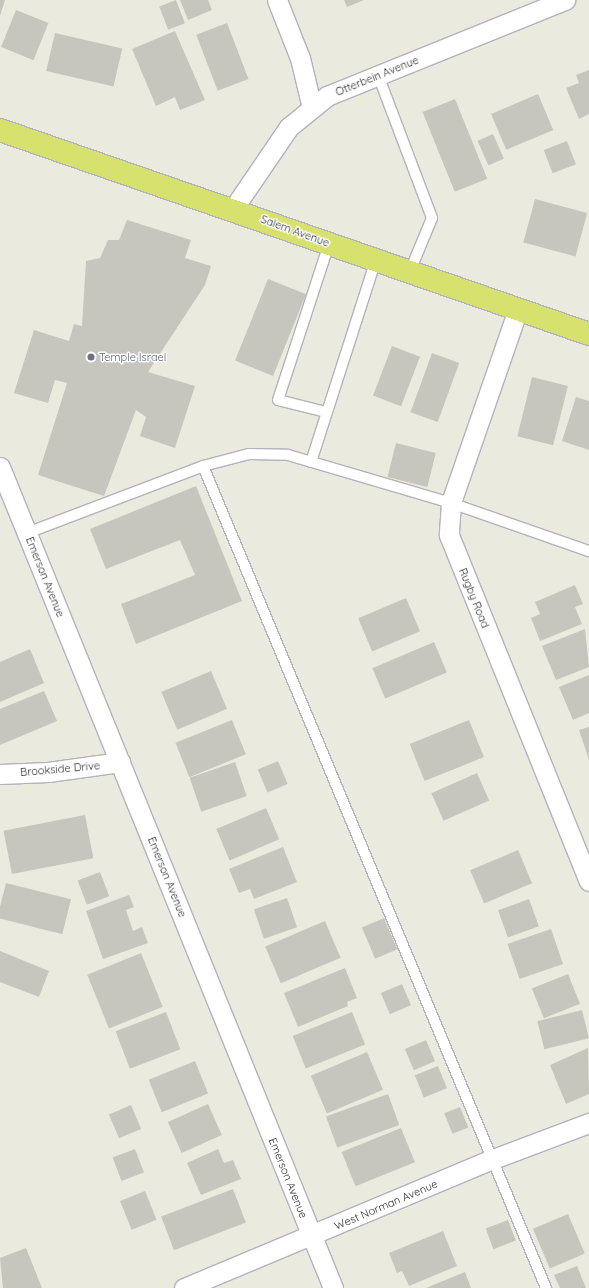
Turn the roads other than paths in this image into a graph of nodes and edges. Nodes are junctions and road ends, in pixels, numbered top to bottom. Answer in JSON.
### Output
{"nodes":[{"id":1,"x":277,"y":0,"type":"edge"},
{"id":2,"x":565,"y":0,"type":"edge"},
{"id":3,"x":378,"y":75,"type":"junction"},
{"id":4,"x":312,"y":108,"type":"junction"},
{"id":5,"x":0,"y":130,"type":"edge"},
{"id":6,"x":233,"y":209,"type":"junction"},
{"id":7,"x":329,"y":244,"type":"junction"},
{"id":8,"x":376,"y":259,"type":"junction"},
{"id":9,"x":410,"y":271,"type":"junction"},
{"id":10,"x":518,"y":309,"type":"junction"},
{"id":11,"x":589,"y":334,"type":"edge"},
{"id":12,"x":326,"y":412,"type":"junction"},
{"id":13,"x":311,"y":462,"type":"junction"},
{"id":14,"x":203,"y":466,"type":"junction"},
{"id":15,"x":0,"y":467,"type":"edge"},
{"id":16,"x":451,"y":503,"type":"junction"},
{"id":17,"x":27,"y":534,"type":"junction"},
{"id":18,"x":589,"y":551,"type":"edge"},
{"id":19,"x":120,"y":762,"type":"junction"},
{"id":20,"x":0,"y":774,"type":"edge"},
{"id":21,"x":589,"y":881,"type":"edge"},
{"id":22,"x":589,"y":1123,"type":"edge"},
{"id":23,"x":493,"y":1159,"type":"junction"},
{"id":24,"x":312,"y":1237,"type":"junction"},
{"id":25,"x":184,"y":1288,"type":"edge"},
{"id":26,"x":333,"y":1288,"type":"edge"},
{"id":27,"x":546,"y":1288,"type":"edge"}],
"edges":[{"from":1,"to":4,"type":"street"},
{"from":2,"to":3,"type":"street","name":"Otterbein Avenue"},
{"from":3,"to":4,"type":"street","name":"Otterbein Avenue"},
{"from":3,"to":9,"type":"lane"},
{"from":4,"to":6,"type":"street","name":"Otterbein Avenue"},
{"from":5,"to":6,"type":"main road","name":"Salem Avenue"},
{"from":6,"to":7,"type":"main road","name":"Salem Avenue"},
{"from":7,"to":8,"type":"main road","name":"Salem Avenue"},
{"from":7,"to":12,"type":"lane"},
{"from":8,"to":9,"type":"main road","name":"Salem Avenue"},
{"from":8,"to":12,"type":"lane"},
{"from":9,"to":10,"type":"main road","name":"Salem Avenue"},
{"from":10,"to":11,"type":"main road","name":"Salem Avenue"},
{"from":10,"to":16,"type":"street","name":"Rugby Road"},
{"from":12,"to":13,"type":"lane"},
{"from":13,"to":14,"type":"lane"},
{"from":13,"to":16,"type":"lane"},
{"from":14,"to":17,"type":"lane"},
{"from":14,"to":23,"type":"lane"},
{"from":15,"to":17,"type":"street","name":"Emerson Avenue"},
{"from":16,"to":18,"type":"lane"},
{"from":16,"to":21,"type":"street","name":"Rugby Road"},
{"from":17,"to":19,"type":"street","name":"Emerson Avenue"},
{"from":19,"to":20,"type":"street","name":"Brookside Drive"},
{"from":19,"to":24,"type":"street","name":"Emerson Avenue"},
{"from":22,"to":23,"type":"street","name":"West Norman Avenue"},
{"from":23,"to":24,"type":"street","name":"West Norman Avenue"},
{"from":23,"to":27,"type":"lane"},
{"from":24,"to":25,"type":"street","name":"West Norman Avenue"},
{"from":24,"to":26,"type":"street","name":"Emerson Avenue"}]}
